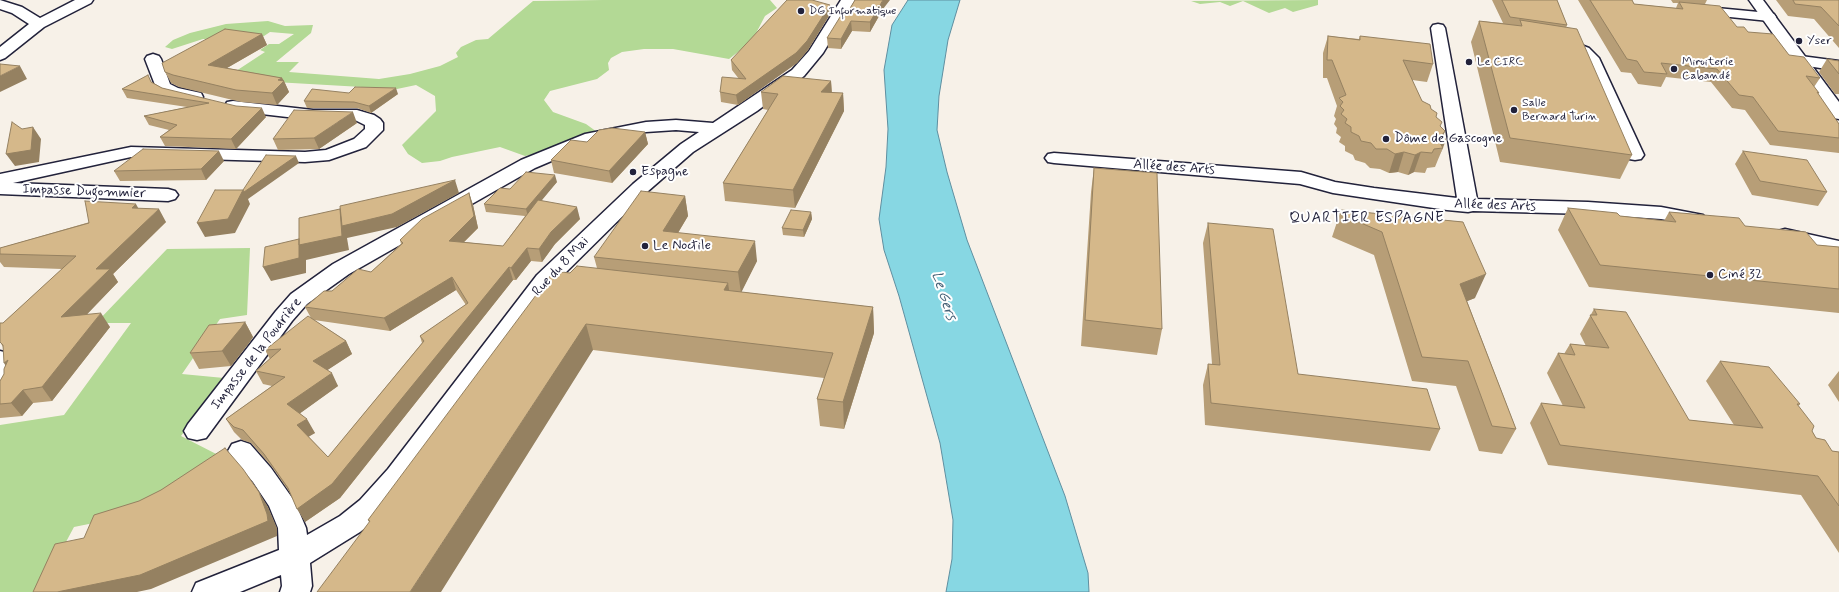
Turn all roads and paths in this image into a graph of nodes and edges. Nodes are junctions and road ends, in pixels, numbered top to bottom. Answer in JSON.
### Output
{"nodes":[{"id":1,"x":86,"y":0,"type":"edge"},
{"id":2,"x":848,"y":0,"type":"edge"},
{"id":3,"x":1756,"y":0,"type":"edge"},
{"id":4,"x":0,"y":4,"type":"edge"},
{"id":5,"x":1684,"y":9,"type":"edge"},
{"id":6,"x":1769,"y":18,"type":"junction"},
{"id":7,"x":39,"y":24,"type":"junction"},
{"id":8,"x":1438,"y":28,"type":"dead end"},
{"id":9,"x":1547,"y":40,"type":"edge"},
{"id":10,"x":0,"y":55,"type":"edge"},
{"id":11,"x":153,"y":59,"type":"dead end"},
{"id":12,"x":1801,"y":62,"type":"junction"},
{"id":13,"x":1839,"y":66,"type":"edge"},
{"id":14,"x":1839,"y":114,"type":"edge"},
{"id":15,"x":717,"y":129,"type":"junction"},
{"id":16,"x":1634,"y":155,"type":"dead end"},
{"id":17,"x":1054,"y":158,"type":"dead end"},
{"id":18,"x":0,"y":180,"type":"edge"},
{"id":19,"x":0,"y":188,"type":"edge"},
{"id":20,"x":168,"y":195,"type":"dead end"},
{"id":21,"x":1468,"y":206,"type":"junction"},
{"id":22,"x":1715,"y":222,"type":"edge"},
{"id":23,"x":1769,"y":232,"type":"edge"},
{"id":24,"x":1839,"y":247,"type":"edge"},
{"id":25,"x":545,"y":280,"type":"junction"},
{"id":26,"x":568,"y":283,"type":"edge"},
{"id":27,"x":0,"y":359,"type":"edge"},
{"id":28,"x":0,"y":390,"type":"edge"},
{"id":29,"x":197,"y":432,"type":"dead end"},
{"id":30,"x":241,"y":451,"type":"dead end"},
{"id":31,"x":296,"y":556,"type":"junction"},
{"id":32,"x":207,"y":592,"type":"edge"},
{"id":33,"x":296,"y":592,"type":"edge"}],
"edges":[{"from":1,"to":7,"type":"street"},
{"from":2,"to":15,"type":"street","name":"Rue du 8 Mai"},
{"from":3,"to":6,"type":"street"},
{"from":4,"to":7,"type":"street"},
{"from":5,"to":6,"type":"street"},
{"from":6,"to":12,"type":"street"},
{"from":7,"to":10,"type":"street"},
{"from":8,"to":21,"type":"street"},
{"from":9,"to":16,"type":"street"},
{"from":11,"to":18,"type":"street"},
{"from":12,"to":13,"type":"street"},
{"from":12,"to":14,"type":"street"},
{"from":15,"to":25,"type":"street","name":"Rue du 8 Mai"},
{"from":15,"to":29,"type":"street","name":"Impasse de la Poudrière"},
{"from":17,"to":21,"type":"street","name":"Allée des Arts"},
{"from":19,"to":20,"type":"street","name":"Impasse Dugommier"},
{"from":21,"to":22,"type":"street","name":"Allée des Arts"},
{"from":23,"to":24,"type":"street"},
{"from":25,"to":26,"type":"street"},
{"from":25,"to":31,"type":"street","name":"Rue du 8 Mai"},
{"from":27,"to":28,"type":"street"},
{"from":30,"to":31,"type":"street"},
{"from":31,"to":32,"type":"street","name":"Rue du 8 Mai"},
{"from":31,"to":33,"type":"street"}]}
